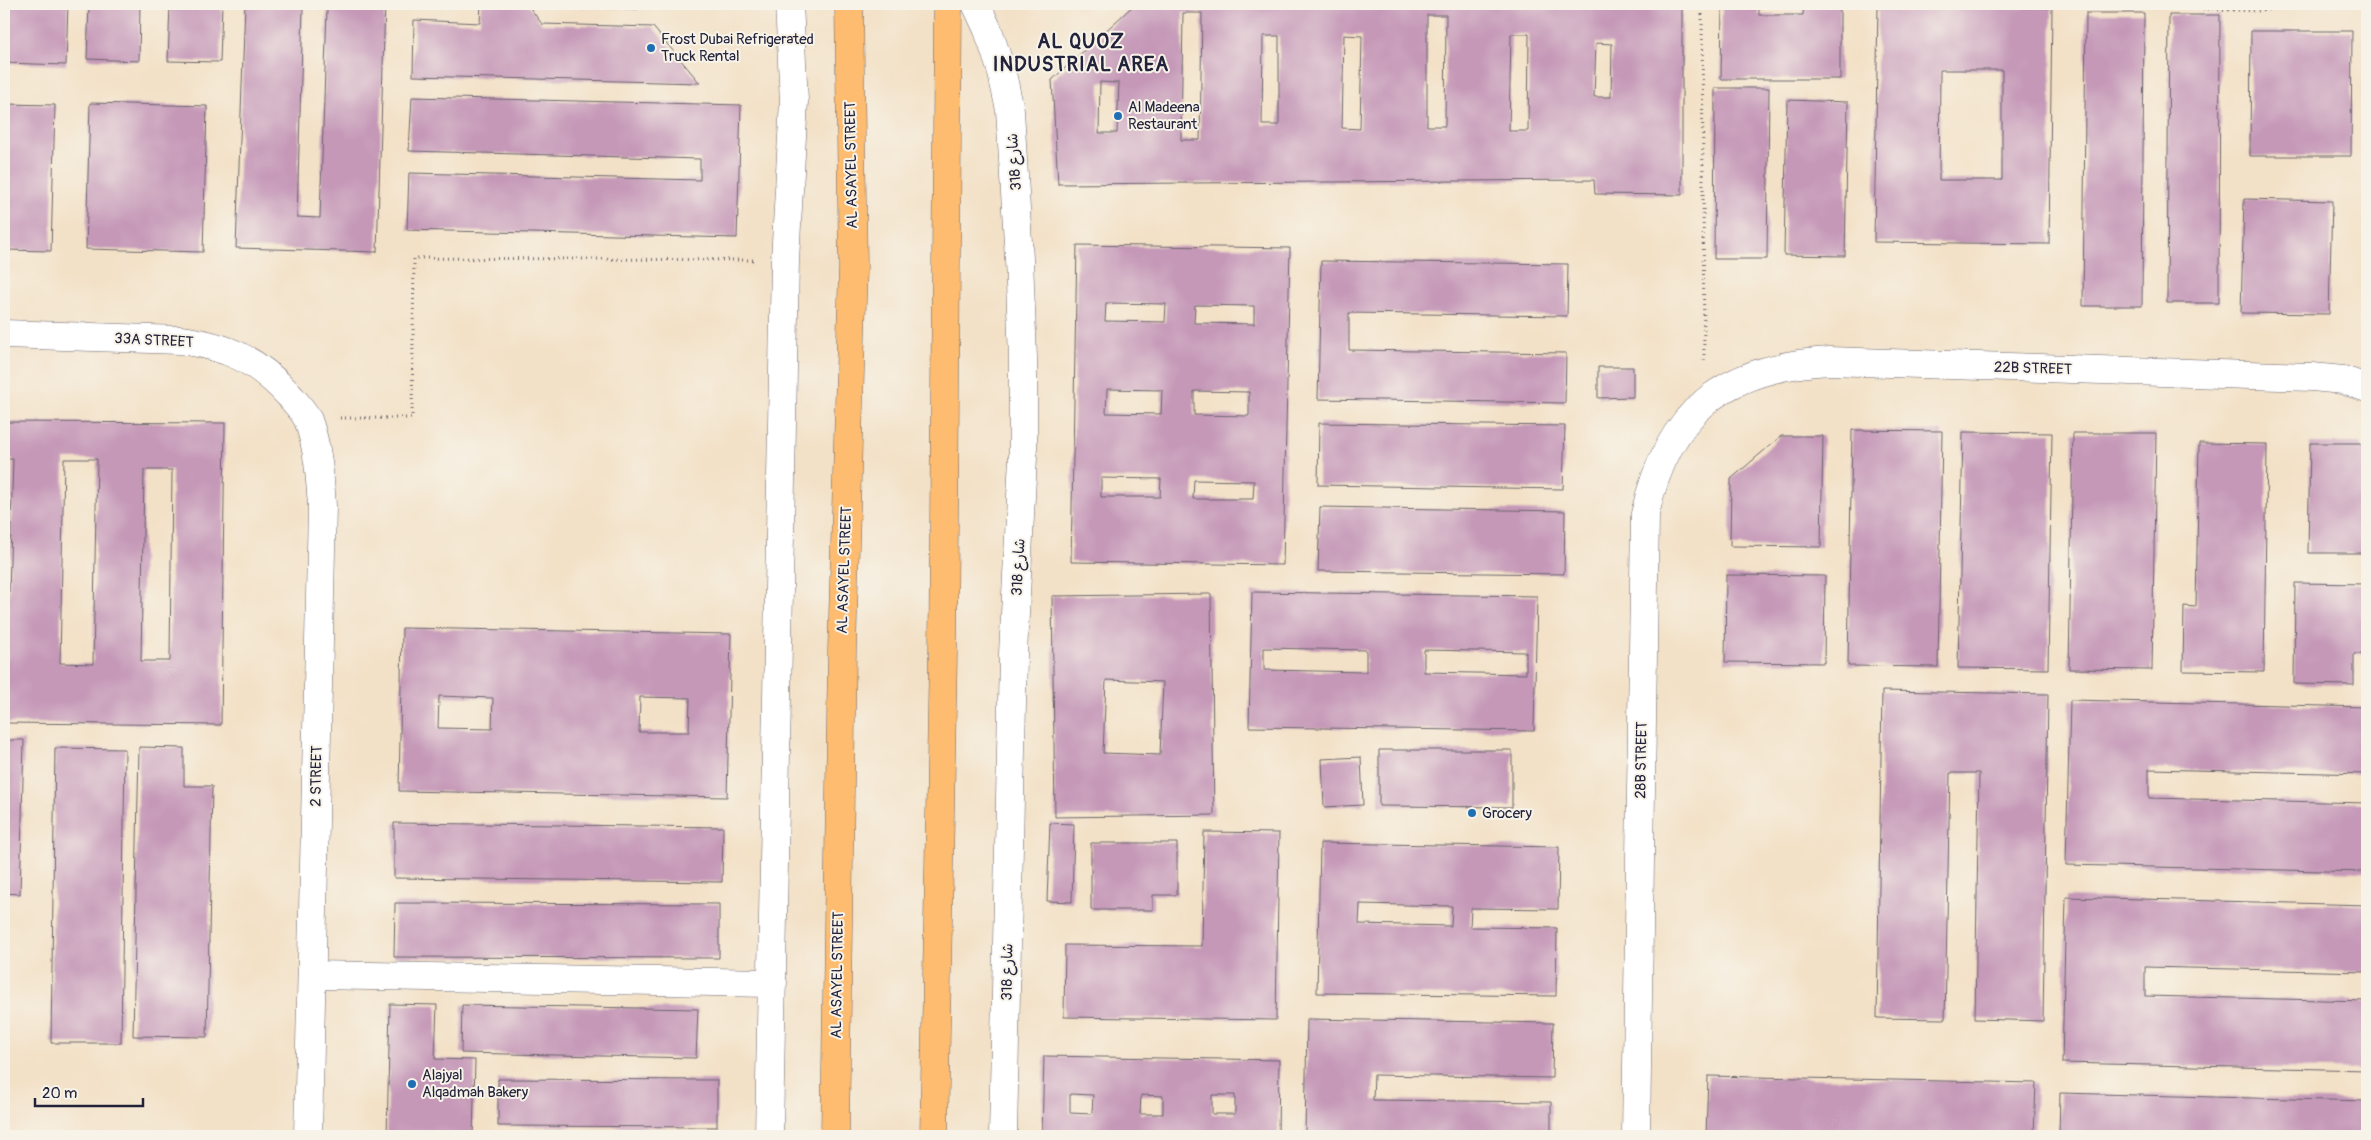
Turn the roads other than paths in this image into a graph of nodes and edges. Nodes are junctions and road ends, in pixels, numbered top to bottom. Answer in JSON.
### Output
{"nodes":[{"id":1,"x":848,"y":4,"type":"edge"},
{"id":2,"x":948,"y":4,"type":"edge"},
{"id":3,"x":976,"y":4,"type":"edge"},
{"id":4,"x":789,"y":5,"type":"edge"},
{"id":5,"x":4,"y":334,"type":"edge"},
{"id":6,"x":2367,"y":388,"type":"edge"},
{"id":7,"x":1705,"y":400,"type":"joint"},
{"id":8,"x":307,"y":418,"type":"joint"},
{"id":9,"x":312,"y":975,"type":"junction"},
{"id":10,"x":772,"y":983,"type":"junction"},
{"id":11,"x":308,"y":1136,"type":"edge"},
{"id":12,"x":769,"y":1136,"type":"edge"},
{"id":13,"x":835,"y":1136,"type":"edge"},
{"id":14,"x":934,"y":1136,"type":"edge"},
{"id":15,"x":1003,"y":1136,"type":"edge"},
{"id":16,"x":1636,"y":1136,"type":"edge"}],
"edges":[{"from":1,"to":13,"type":"main road","name":"AL ASAYEL STREET"},
{"from":2,"to":14,"type":"main road"},
{"from":3,"to":15,"type":"street","name":"شارع 318"},
{"from":4,"to":10,"type":"street"},
{"from":5,"to":8,"type":"street","name":"33A STREET"},
{"from":6,"to":7,"type":"street","name":"22B STREET"},
{"from":7,"to":16,"type":"street","name":"28B STREET"},
{"from":8,"to":9,"type":"street","name":"2 STREET"},
{"from":9,"to":10,"type":"street"},
{"from":9,"to":11,"type":"street","name":"2 STREET"},
{"from":10,"to":12,"type":"street"}]}
